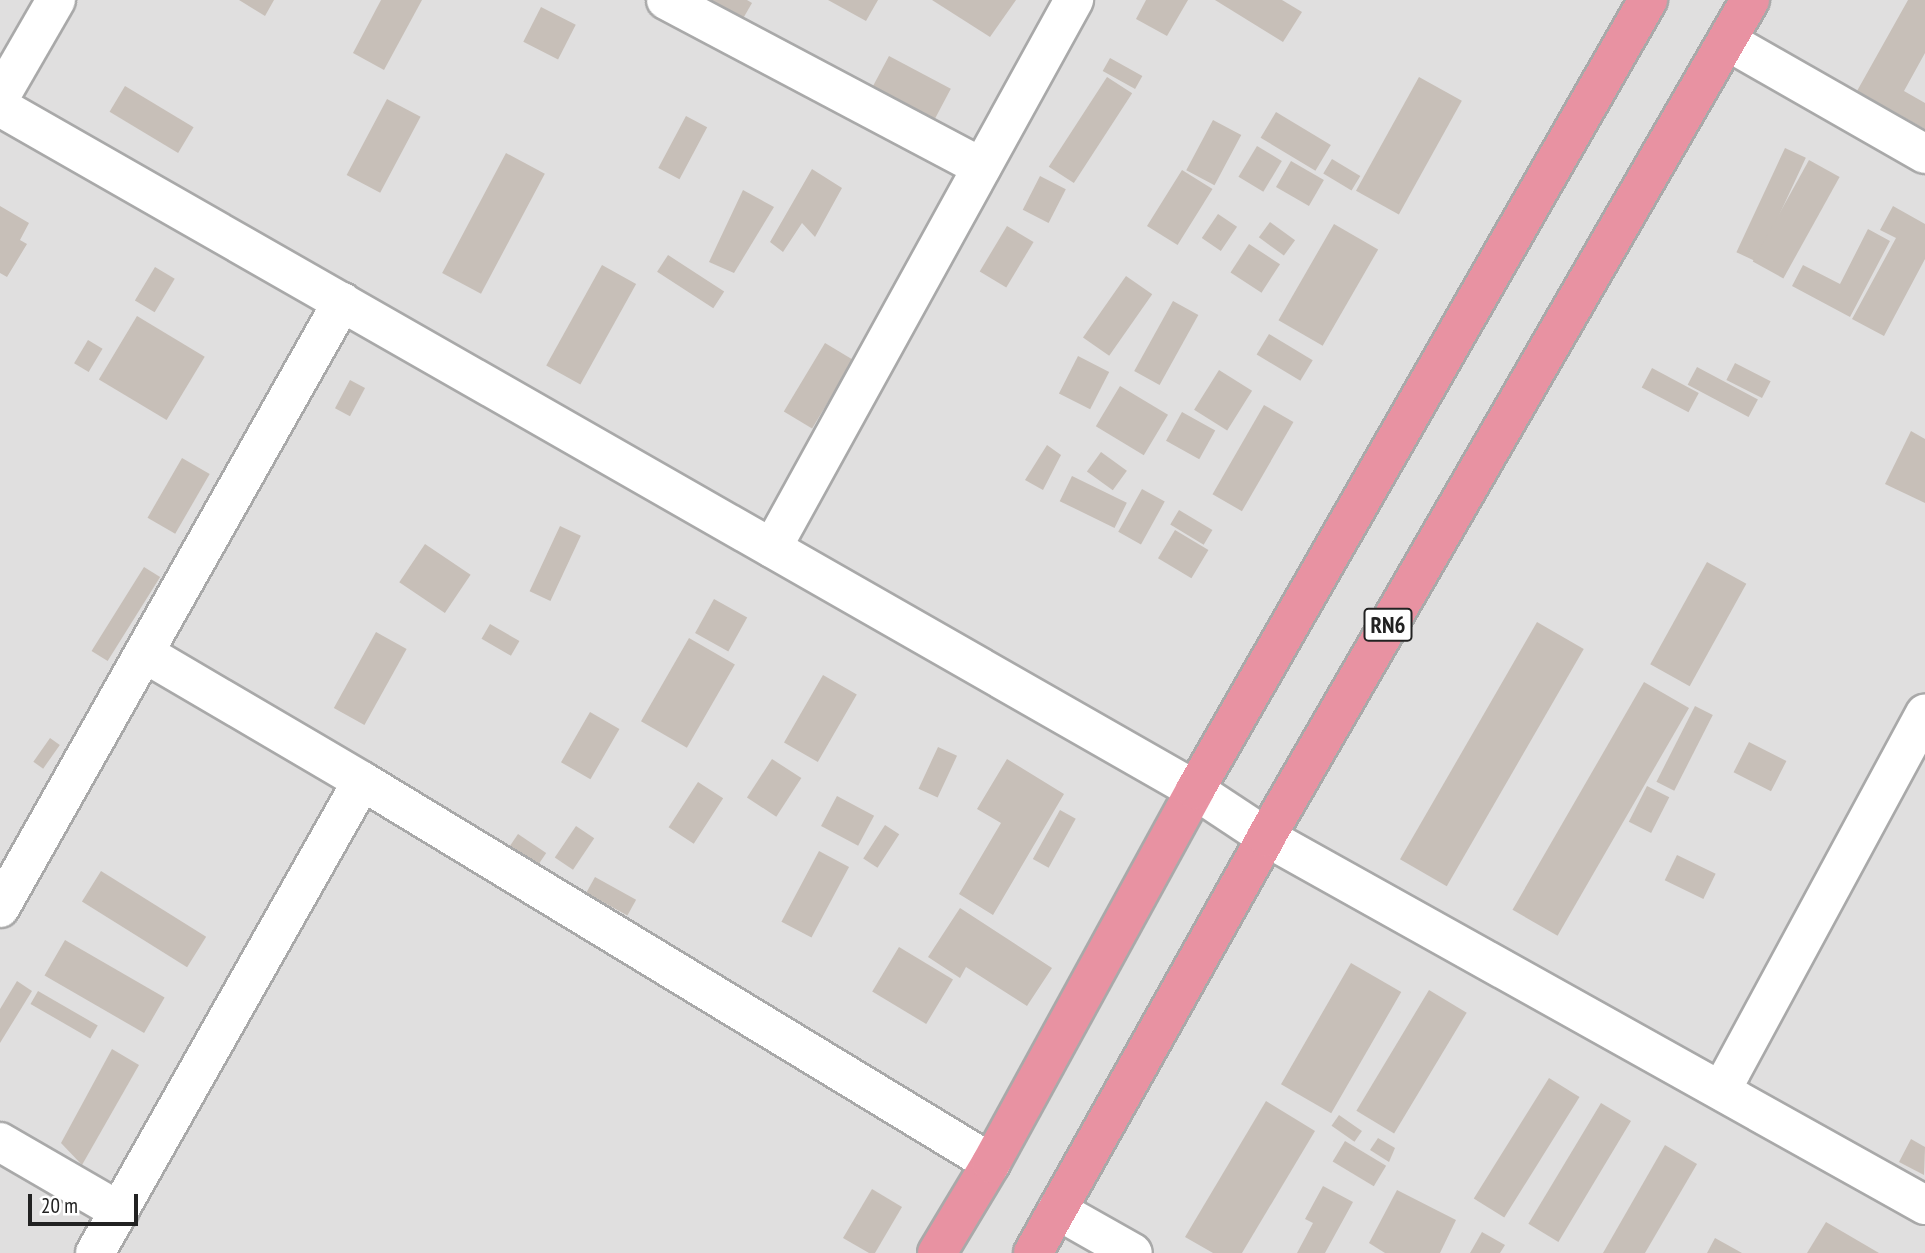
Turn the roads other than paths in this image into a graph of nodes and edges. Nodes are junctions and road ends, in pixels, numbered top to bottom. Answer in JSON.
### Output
{"nodes":[{"id":1,"x":56,"y":0,"type":"edge"},
{"id":2,"x":666,"y":0,"type":"edge"},
{"id":3,"x":1074,"y":0,"type":"edge"},
{"id":4,"x":1648,"y":0,"type":"edge"},
{"id":5,"x":1750,"y":0,"type":"edge"},
{"id":6,"x":1727,"y":41,"type":"junction"},
{"id":7,"x":0,"y":97,"type":"edge"},
{"id":8,"x":0,"y":107,"type":"edge"},
{"id":9,"x":1925,"y":154,"type":"edge"},
{"id":10,"x":981,"y":167,"type":"junction"},
{"id":11,"x":342,"y":302,"type":"junction"},
{"id":12,"x":772,"y":548,"type":"junction"},
{"id":13,"x":144,"y":653,"type":"junction"},
{"id":14,"x":1925,"y":713,"type":"edge"},
{"id":15,"x":362,"y":781,"type":"junction"},
{"id":16,"x":1195,"y":790,"type":"junction"},
{"id":17,"x":1266,"y":837,"type":"junction"},
{"id":18,"x":0,"y":908,"type":"edge"},
{"id":19,"x":1722,"y":1089,"type":"junction"},
{"id":20,"x":0,"y":1142,"type":"edge"},
{"id":21,"x":991,"y":1163,"type":"junction"},
{"id":22,"x":1925,"y":1205,"type":"edge"},
{"id":23,"x":1057,"y":1210,"type":"junction"},
{"id":24,"x":119,"y":1211,"type":"junction"},
{"id":25,"x":95,"y":1253,"type":"edge"},
{"id":26,"x":937,"y":1253,"type":"edge"},
{"id":27,"x":1033,"y":1253,"type":"edge"},
{"id":28,"x":1133,"y":1253,"type":"edge"}],
"edges":[{"from":1,"to":7,"type":"street"},
{"from":2,"to":10,"type":"street"},
{"from":3,"to":10,"type":"street"},
{"from":4,"to":16,"type":"highway"},
{"from":5,"to":6,"type":"highway","number":"RN6"},
{"from":6,"to":9,"type":"street"},
{"from":6,"to":17,"type":"highway","number":"RN6"},
{"from":8,"to":11,"type":"street"},
{"from":10,"to":12,"type":"street"},
{"from":11,"to":12,"type":"street"},
{"from":11,"to":13,"type":"street"},
{"from":12,"to":16,"type":"street"},
{"from":13,"to":15,"type":"street"},
{"from":13,"to":18,"type":"street"},
{"from":14,"to":19,"type":"street"},
{"from":15,"to":21,"type":"street"},
{"from":15,"to":24,"type":"street"},
{"from":16,"to":17,"type":"street"},
{"from":16,"to":21,"type":"highway"},
{"from":17,"to":19,"type":"street"},
{"from":17,"to":23,"type":"highway","number":"RN6"},
{"from":19,"to":22,"type":"street"},
{"from":20,"to":24,"type":"street"},
{"from":21,"to":26,"type":"highway"},
{"from":23,"to":27,"type":"highway","number":"RN6"},
{"from":23,"to":28,"type":"street"},
{"from":24,"to":25,"type":"street"}]}
